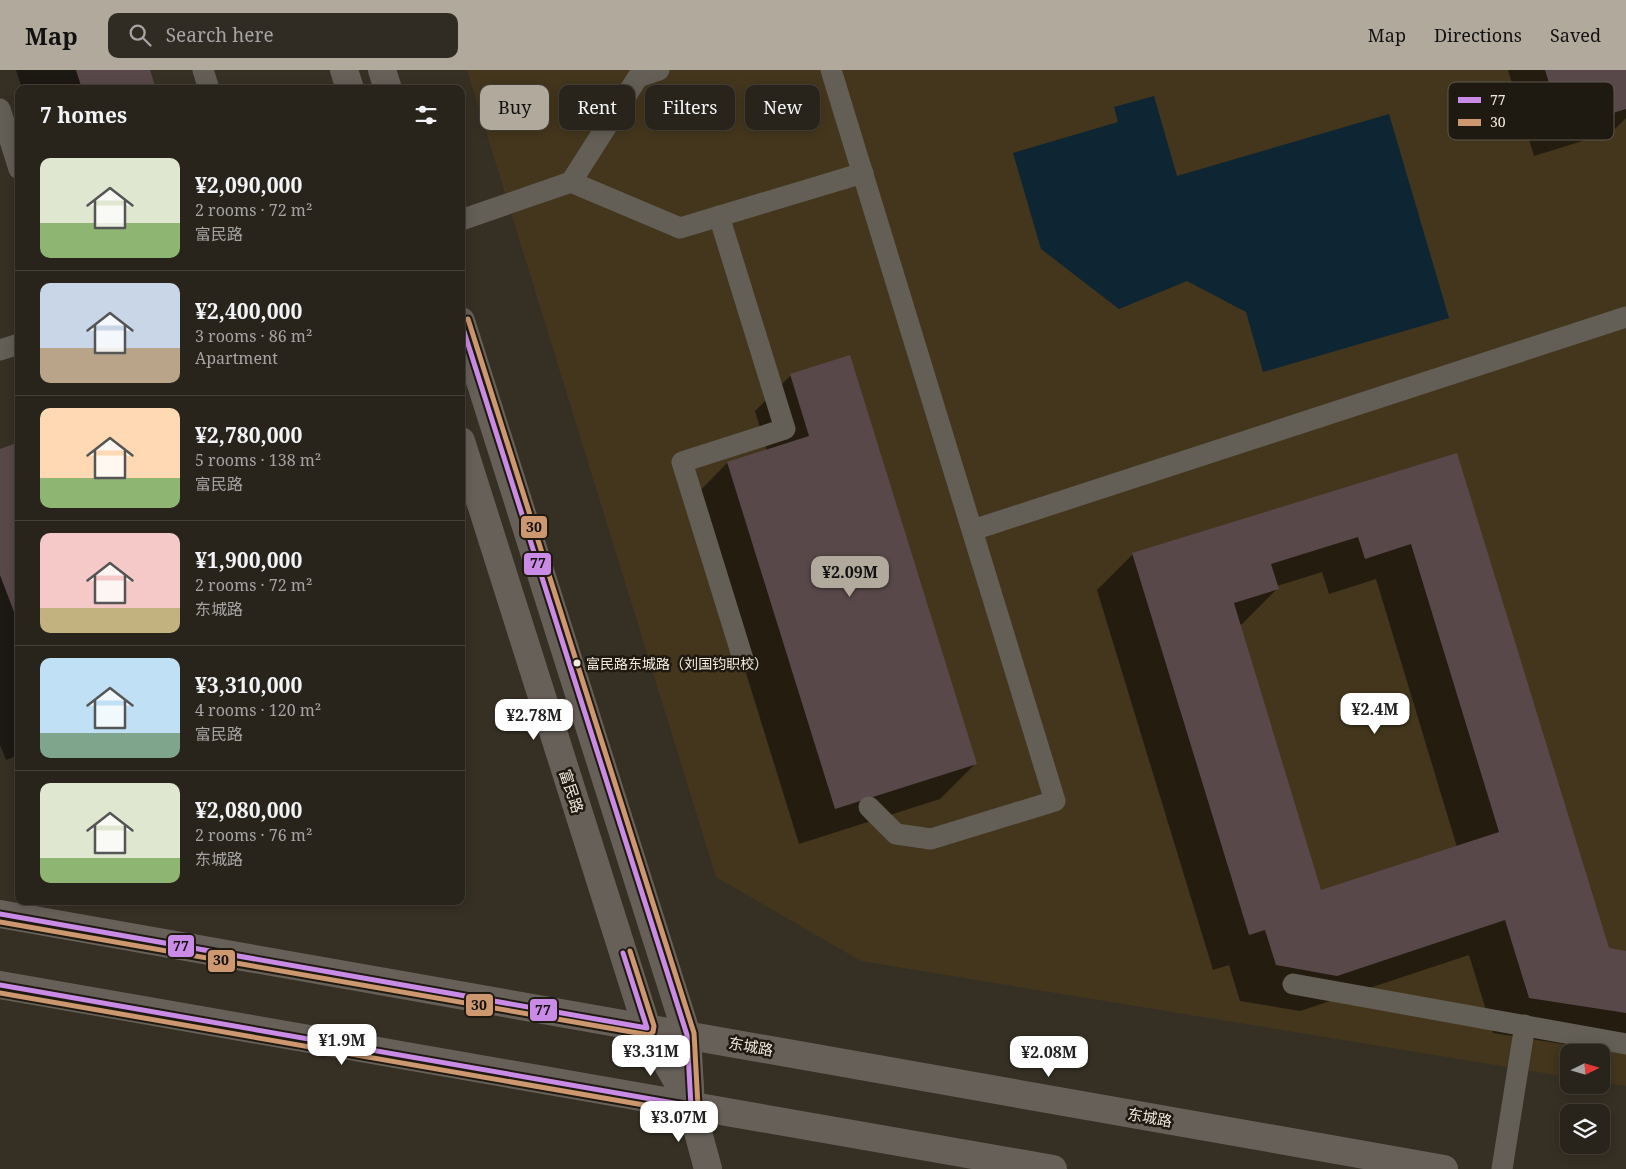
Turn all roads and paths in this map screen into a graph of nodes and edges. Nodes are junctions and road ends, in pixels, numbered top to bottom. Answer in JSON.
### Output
{"nodes":[{"id":1,"x":203,"y":70,"type":"edge"},
{"id":2,"x":344,"y":70,"type":"edge"},
{"id":3,"x":382,"y":70,"type":"edge"},
{"id":4,"x":659,"y":70,"type":"edge"},
{"id":5,"x":831,"y":70,"type":"edge"},
{"id":6,"x":208,"y":85,"type":"edge"},
{"id":7,"x":349,"y":85,"type":"edge"},
{"id":8,"x":387,"y":85,"type":"edge"},
{"id":9,"x":0,"y":108,"type":"edge"},
{"id":10,"x":15,"y":156,"type":"edge"},
{"id":11,"x":863,"y":173,"type":"junction"},
{"id":12,"x":571,"y":182,"type":"junction"},
{"id":13,"x":719,"y":216,"type":"junction"},
{"id":14,"x":465,"y":219,"type":"edge"},
{"id":15,"x":1626,"y":317,"type":"edge"},
{"id":16,"x":465,"y":334,"type":"edge"},
{"id":17,"x":15,"y":345,"type":"edge"},
{"id":18,"x":0,"y":350,"type":"edge"},
{"id":19,"x":465,"y":453,"type":"edge"},
{"id":20,"x":973,"y":530,"type":"junction"},
{"id":21,"x":744,"y":662,"type":"dead end"},
{"id":22,"x":869,"y":807,"type":"dead end"},
{"id":23,"x":0,"y":914,"type":"edge"},
{"id":24,"x":1293,"y":984,"type":"dead end"},
{"id":25,"x":0,"y":985,"type":"edge"},
{"id":26,"x":1524,"y":1025,"type":"junction"},
{"id":27,"x":647,"y":1028,"type":"junction"},
{"id":28,"x":687,"y":1035,"type":"junction"},
{"id":29,"x":1626,"y":1044,"type":"edge"},
{"id":30,"x":691,"y":1106,"type":"junction"},
{"id":31,"x":708,"y":1169,"type":"edge"},
{"id":32,"x":1053,"y":1169,"type":"edge"},
{"id":33,"x":1444,"y":1169,"type":"edge"},
{"id":34,"x":1502,"y":1169,"type":"edge"}],
"edges":[{"from":1,"to":6,"type":"lane"},
{"from":2,"to":7,"type":"main road"},
{"from":3,"to":8,"type":"main road"},
{"from":4,"to":12,"type":"lane"},
{"from":5,"to":11,"type":"lane"},
{"from":9,"to":10,"type":"lane"},
{"from":11,"to":13,"type":"lane"},
{"from":11,"to":20,"type":"lane"},
{"from":12,"to":13,"type":"lane"},
{"from":12,"to":14,"type":"lane"},
{"from":13,"to":21,"type":"lane"},
{"from":15,"to":20,"type":"lane"},
{"from":16,"to":28,"type":"main road","name":"富民路"},
{"from":17,"to":18,"type":"lane"},
{"from":19,"to":27,"type":"main road","name":"富民路"},
{"from":20,"to":22,"type":"lane"},
{"from":23,"to":27,"type":"main road","name":"东城路"},
{"from":24,"to":26,"type":"lane"},
{"from":25,"to":30,"type":"main road"},
{"from":26,"to":29,"type":"lane"},
{"from":26,"to":34,"type":"lane"},
{"from":27,"to":28,"type":"main road","name":"东城路"},
{"from":27,"to":30,"type":"main road","name":"富民路"},
{"from":28,"to":30,"type":"main road","name":"富民路"},
{"from":28,"to":33,"type":"main road","name":"东城路"},
{"from":30,"to":31,"type":"main road","name":"富民路"},
{"from":30,"to":32,"type":"main road"}]}
